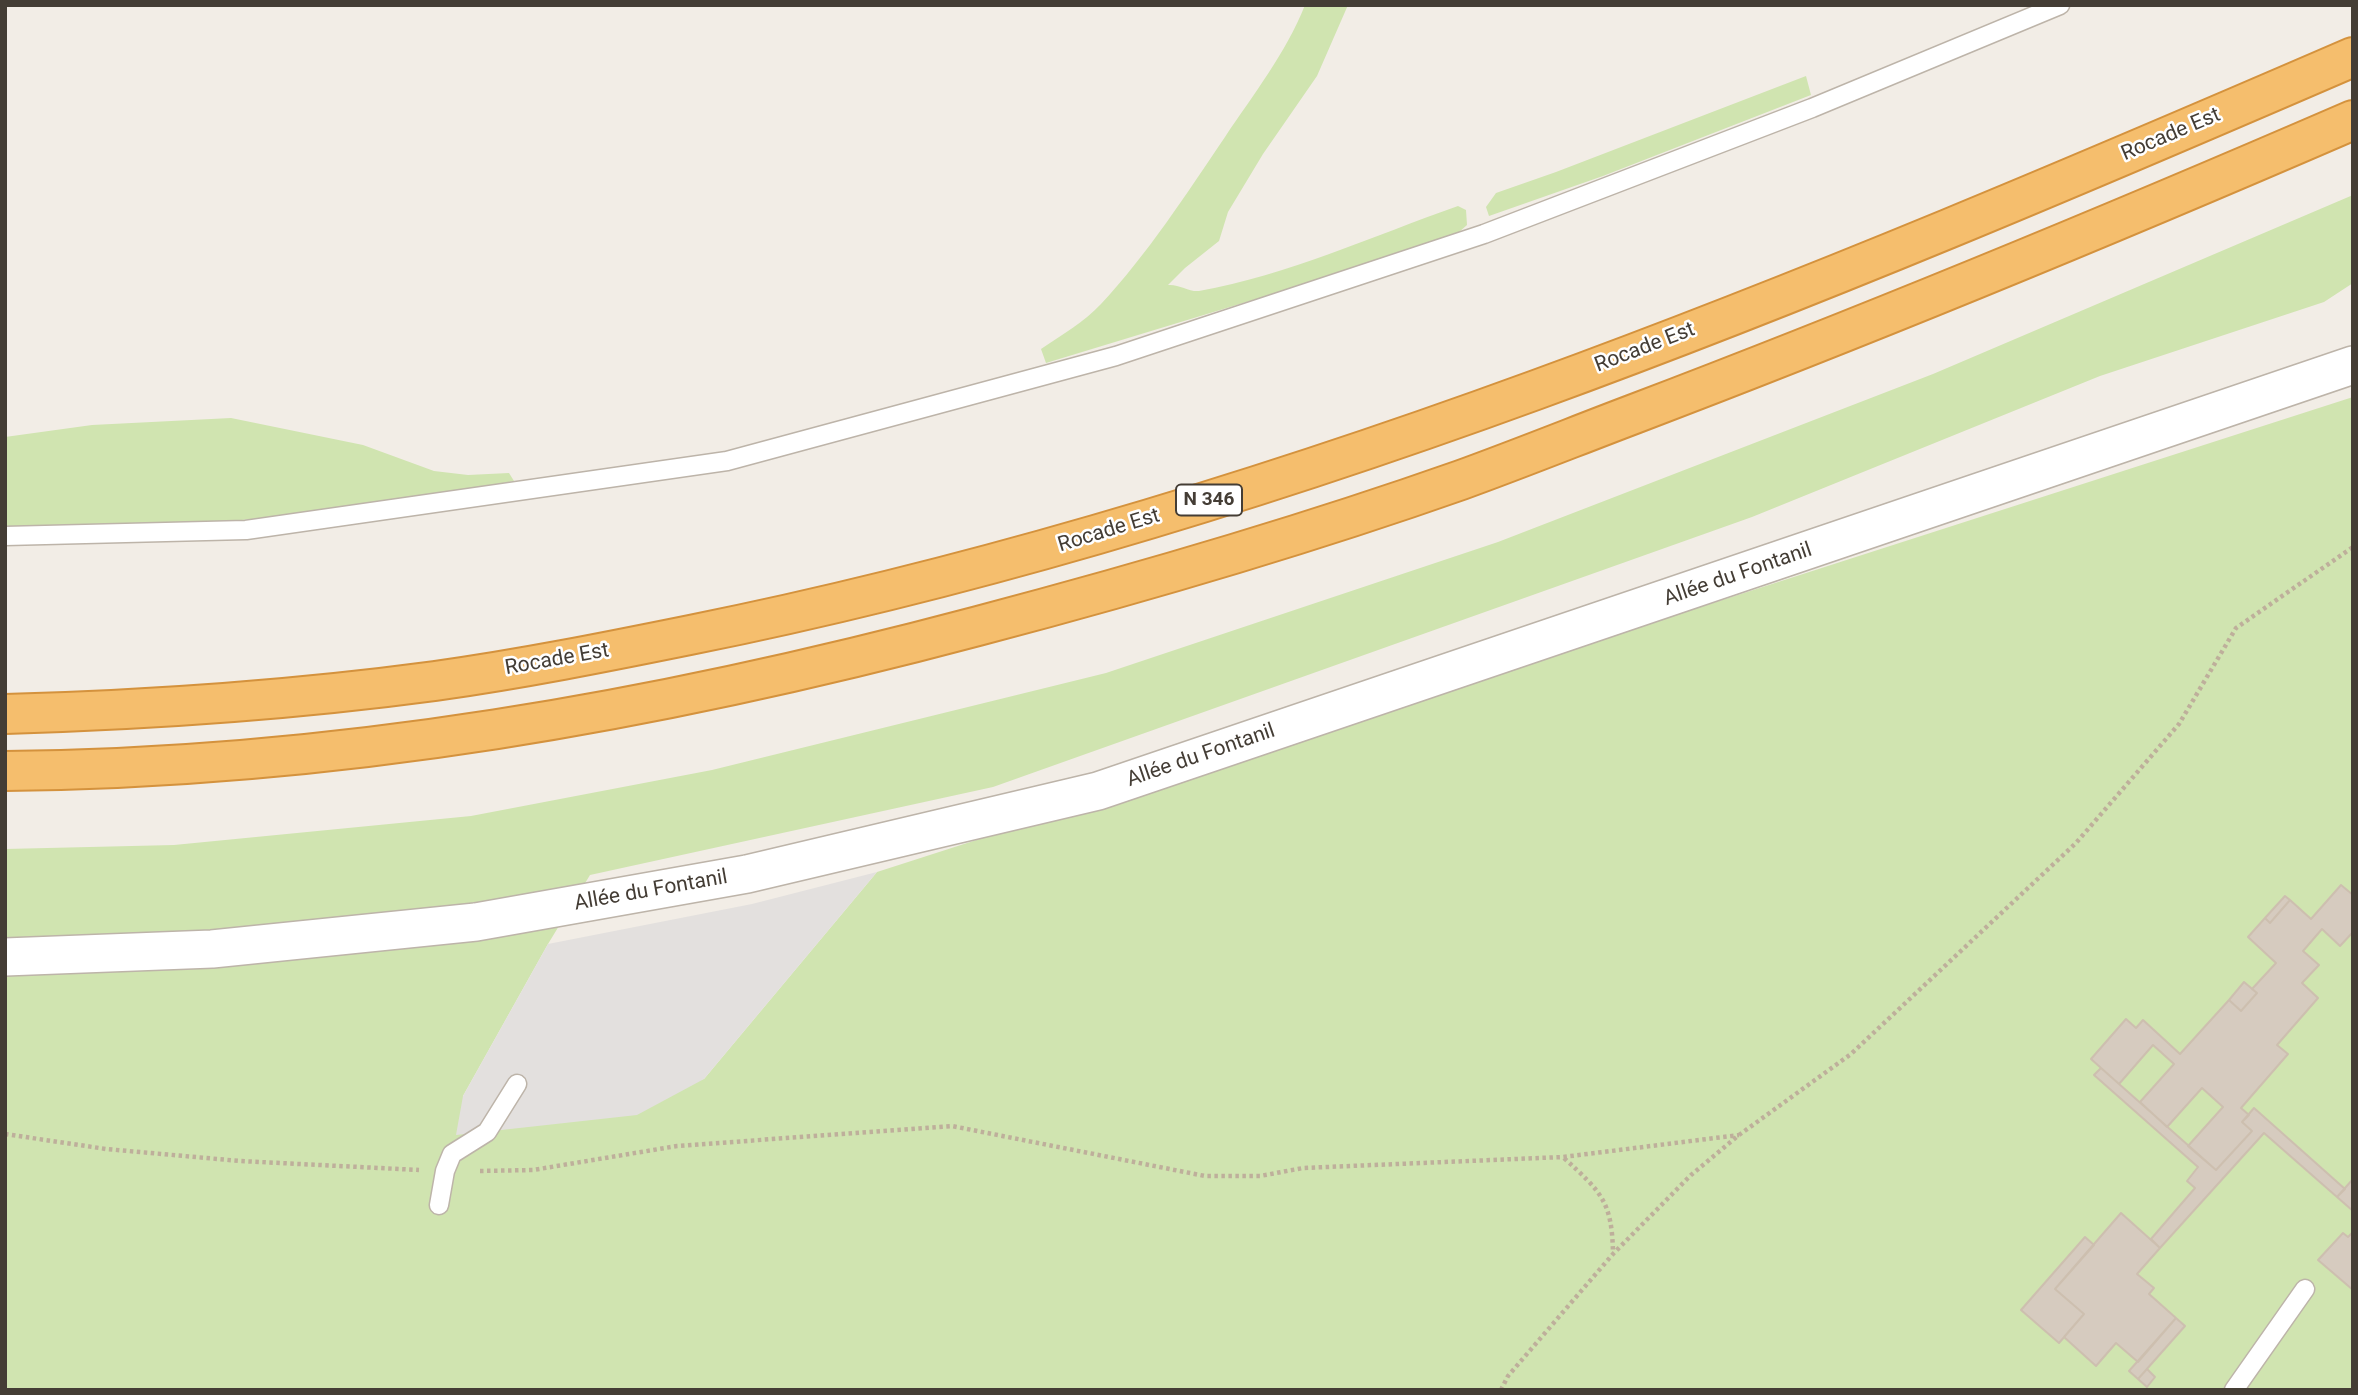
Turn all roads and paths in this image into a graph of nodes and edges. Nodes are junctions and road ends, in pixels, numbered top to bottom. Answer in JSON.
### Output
{"nodes":[{"id":1,"x":2060,"y":5,"type":"edge"},
{"id":2,"x":2353,"y":57,"type":"edge"},
{"id":3,"x":2353,"y":120,"type":"edge"},
{"id":4,"x":2353,"y":365,"type":"edge"},
{"id":5,"x":5,"y":537,"type":"edge"},
{"id":6,"x":2353,"y":547,"type":"edge"},
{"id":7,"x":5,"y":714,"type":"edge"},
{"id":8,"x":5,"y":771,"type":"edge"},
{"id":9,"x":5,"y":957,"type":"edge"},
{"id":10,"x":517,"y":1084,"type":"dead end"},
{"id":11,"x":5,"y":1134,"type":"edge"},
{"id":12,"x":1740,"y":1135,"type":"junction"},
{"id":13,"x":1563,"y":1157,"type":"junction"},
{"id":14,"x":445,"y":1171,"type":"junction"},
{"id":15,"x":439,"y":1205,"type":"dead end"},
{"id":16,"x":1613,"y":1254,"type":"junction"},
{"id":17,"x":2305,"y":1289,"type":"dead end"},
{"id":18,"x":1501,"y":1390,"type":"edge"},
{"id":19,"x":2234,"y":1390,"type":"edge"}],
"edges":[{"from":1,"to":5,"type":"lane"},
{"from":2,"to":7,"type":"highway","name":"Rocade Est","number":"N 346"},
{"from":3,"to":8,"type":"highway"},
{"from":4,"to":9,"type":"street","name":"Allée du Fontanil"},
{"from":6,"to":12,"type":"path"},
{"from":10,"to":14,"type":"lane"},
{"from":11,"to":14,"type":"path"},
{"from":12,"to":13,"type":"path"},
{"from":12,"to":16,"type":"path"},
{"from":13,"to":14,"type":"path"},
{"from":13,"to":16,"type":"path"},
{"from":14,"to":15,"type":"lane"},
{"from":16,"to":18,"type":"path"},
{"from":17,"to":19,"type":"lane"}]}
